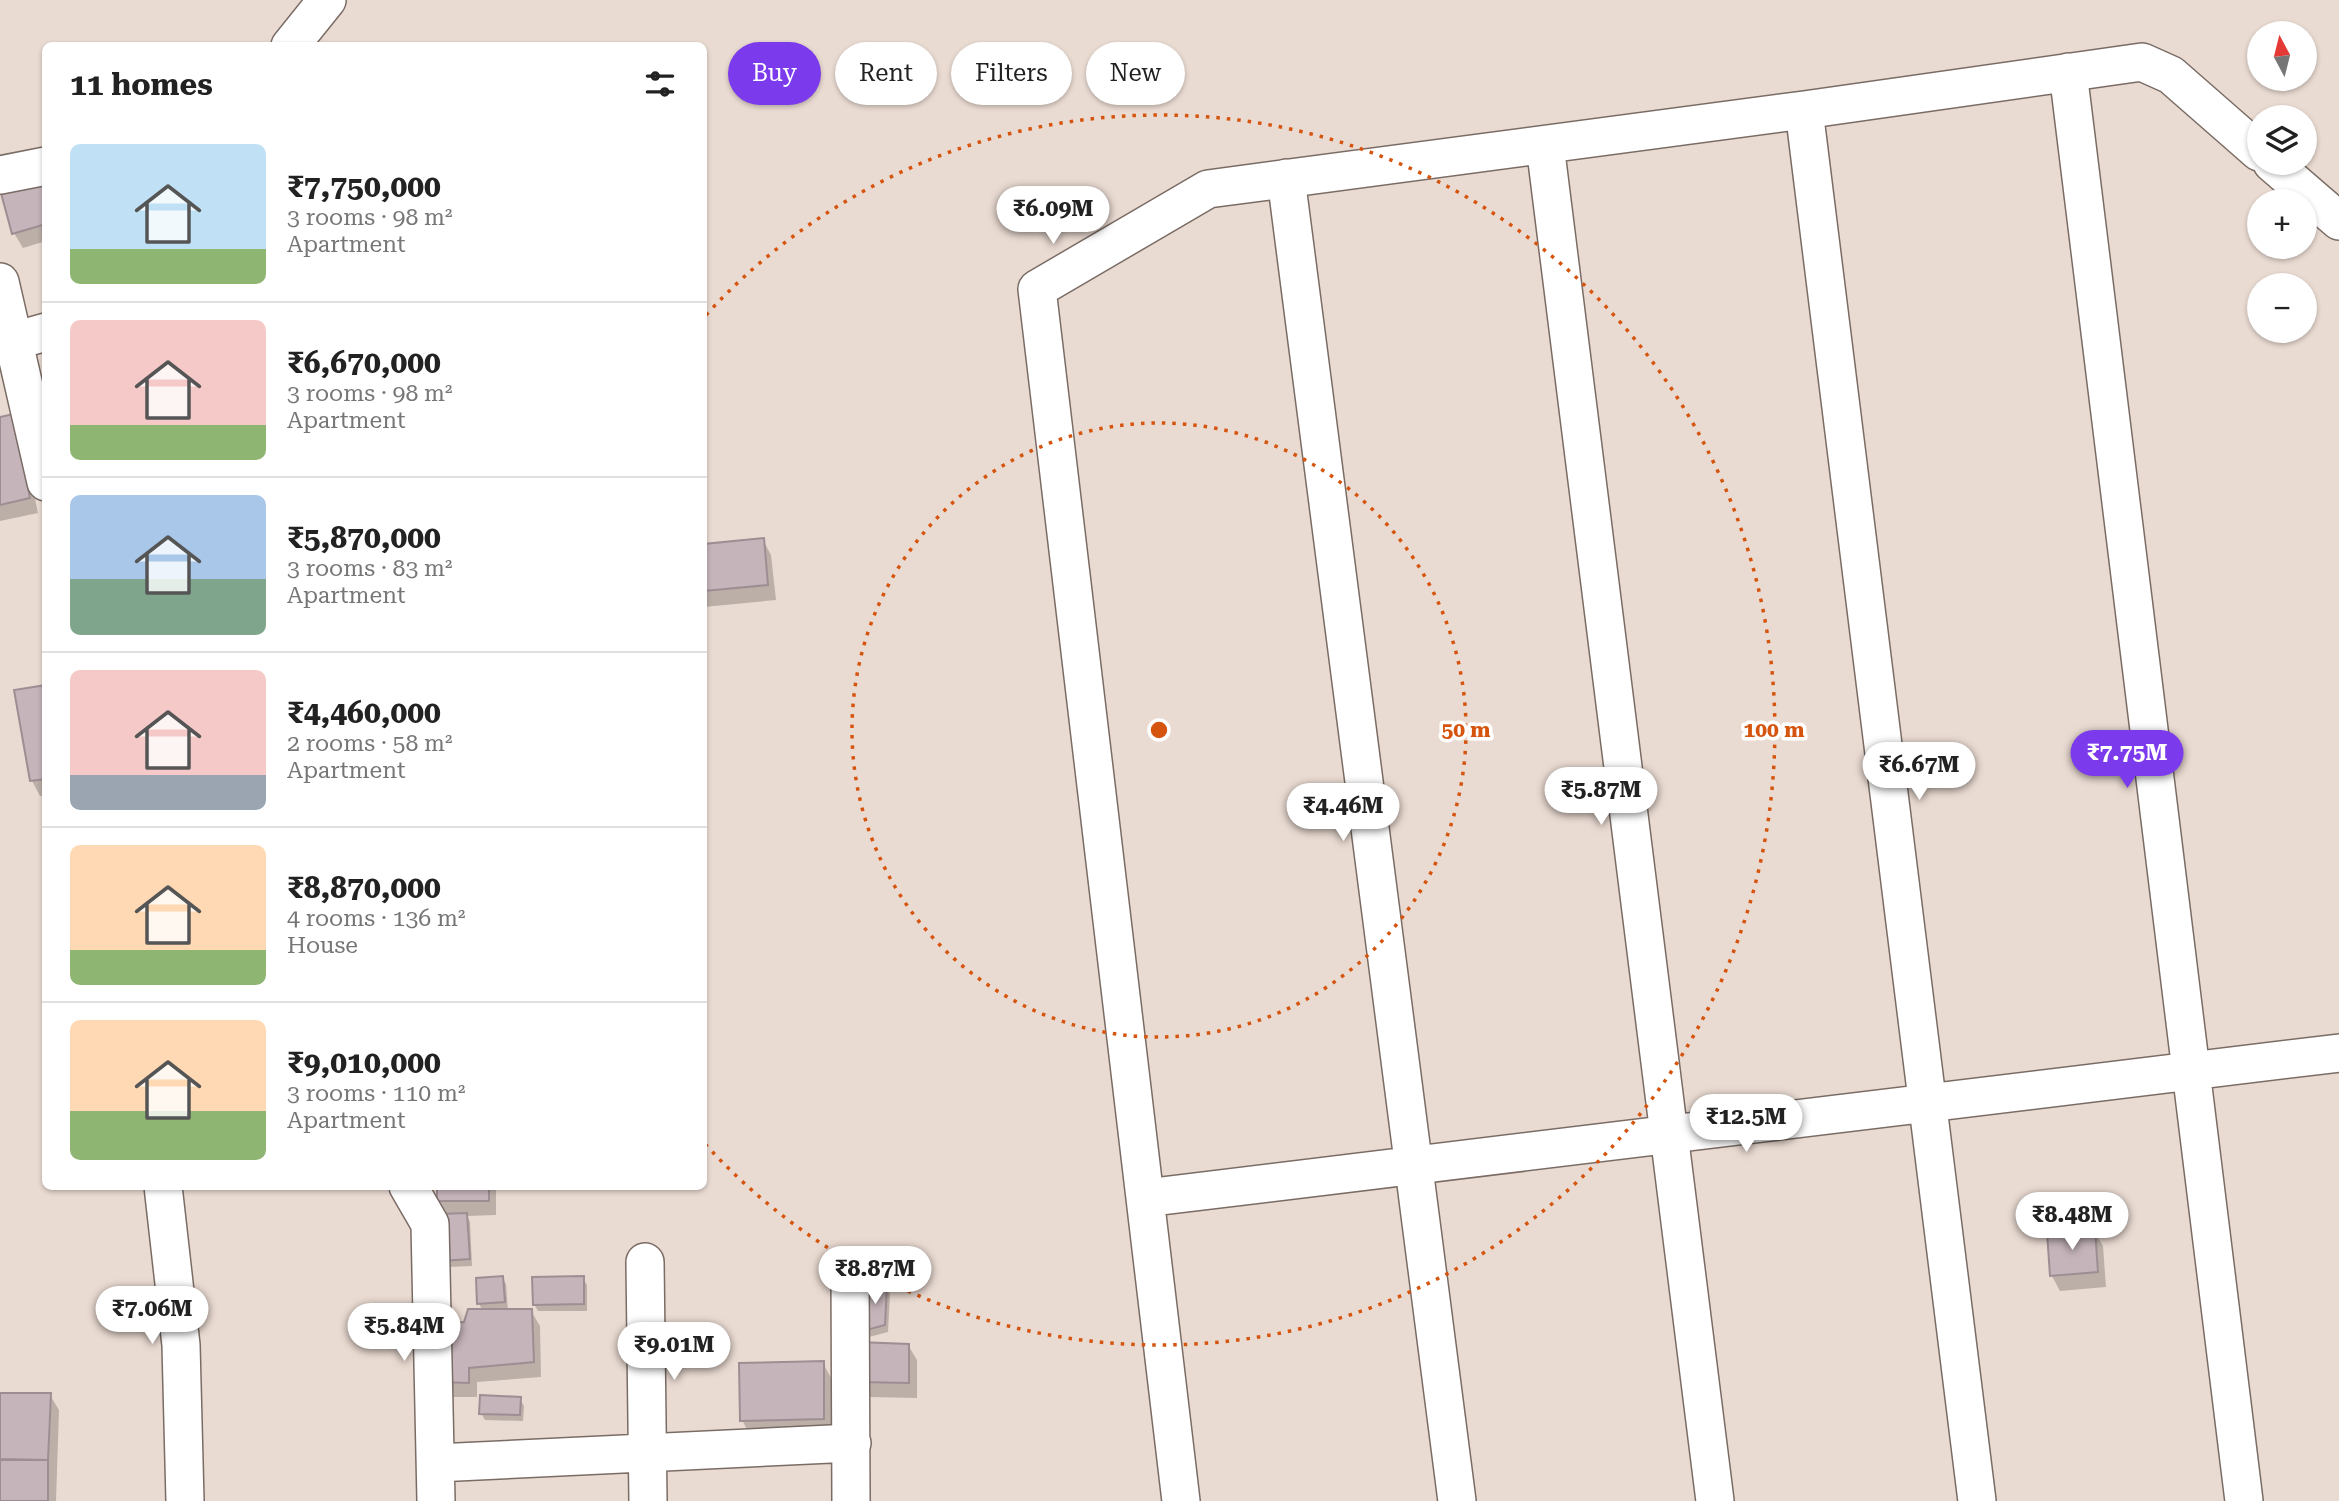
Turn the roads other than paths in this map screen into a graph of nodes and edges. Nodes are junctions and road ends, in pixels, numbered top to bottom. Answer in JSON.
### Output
{"nodes":[{"id":1,"x":327,"y":0,"type":"edge"},
{"id":2,"x":293,"y":42,"type":"edge"},
{"id":3,"x":2068,"y":72,"type":"junction"},
{"id":4,"x":1804,"y":110,"type":"junction"},
{"id":5,"x":2247,"y":142,"type":"edge"},
{"id":6,"x":1545,"y":145,"type":"junction"},
{"id":7,"x":42,"y":167,"type":"edge"},
{"id":8,"x":0,"y":175,"type":"edge"},
{"id":9,"x":2286,"y":175,"type":"edge"},
{"id":10,"x":1286,"y":178,"type":"junction"},
{"id":11,"x":2339,"y":221,"type":"edge"},
{"id":12,"x":0,"y":282,"type":"edge"},
{"id":13,"x":20,"y":339,"type":"edge"},
{"id":14,"x":42,"y":460,"type":"edge"},
{"id":15,"x":2339,"y":1053,"type":"edge"},
{"id":16,"x":2191,"y":1070,"type":"junction"},
{"id":17,"x":1927,"y":1103,"type":"junction"},
{"id":18,"x":1669,"y":1134,"type":"junction"},
{"id":19,"x":1414,"y":1165,"type":"junction"},
{"id":20,"x":163,"y":1190,"type":"edge"},
{"id":21,"x":410,"y":1190,"type":"edge"},
{"id":22,"x":1145,"y":1198,"type":"junction"},
{"id":23,"x":645,"y":1262,"type":"dead end"},
{"id":24,"x":850,"y":1267,"type":"dead end"},
{"id":25,"x":852,"y":1443,"type":"junction"},
{"id":26,"x":649,"y":1453,"type":"junction"},
{"id":27,"x":436,"y":1463,"type":"junction"},
{"id":28,"x":185,"y":1501,"type":"edge"},
{"id":29,"x":436,"y":1501,"type":"edge"},
{"id":30,"x":648,"y":1501,"type":"edge"},
{"id":31,"x":851,"y":1501,"type":"edge"},
{"id":32,"x":1181,"y":1501,"type":"edge"},
{"id":33,"x":1457,"y":1501,"type":"edge"},
{"id":34,"x":1715,"y":1501,"type":"edge"},
{"id":35,"x":1977,"y":1501,"type":"edge"},
{"id":36,"x":2244,"y":1501,"type":"edge"}],
"edges":[{"from":1,"to":2,"type":"street"},
{"from":3,"to":4,"type":"street"},
{"from":3,"to":5,"type":"street"},
{"from":3,"to":16,"type":"street"},
{"from":4,"to":6,"type":"street"},
{"from":4,"to":17,"type":"street"},
{"from":6,"to":10,"type":"street"},
{"from":6,"to":18,"type":"street"},
{"from":7,"to":8,"type":"street"},
{"from":9,"to":11,"type":"street"},
{"from":10,"to":19,"type":"street"},
{"from":10,"to":22,"type":"street"},
{"from":12,"to":13,"type":"street"},
{"from":13,"to":14,"type":"street"},
{"from":15,"to":16,"type":"street"},
{"from":16,"to":17,"type":"street"},
{"from":16,"to":36,"type":"street"},
{"from":17,"to":18,"type":"street"},
{"from":17,"to":35,"type":"street"},
{"from":18,"to":19,"type":"street"},
{"from":18,"to":34,"type":"street"},
{"from":19,"to":22,"type":"street"},
{"from":19,"to":33,"type":"street"},
{"from":20,"to":28,"type":"street"},
{"from":21,"to":27,"type":"street"},
{"from":22,"to":32,"type":"street"},
{"from":23,"to":26,"type":"street"},
{"from":24,"to":25,"type":"street"},
{"from":25,"to":26,"type":"street"},
{"from":25,"to":31,"type":"street"},
{"from":26,"to":27,"type":"street"},
{"from":26,"to":30,"type":"street"},
{"from":27,"to":29,"type":"street"}]}
